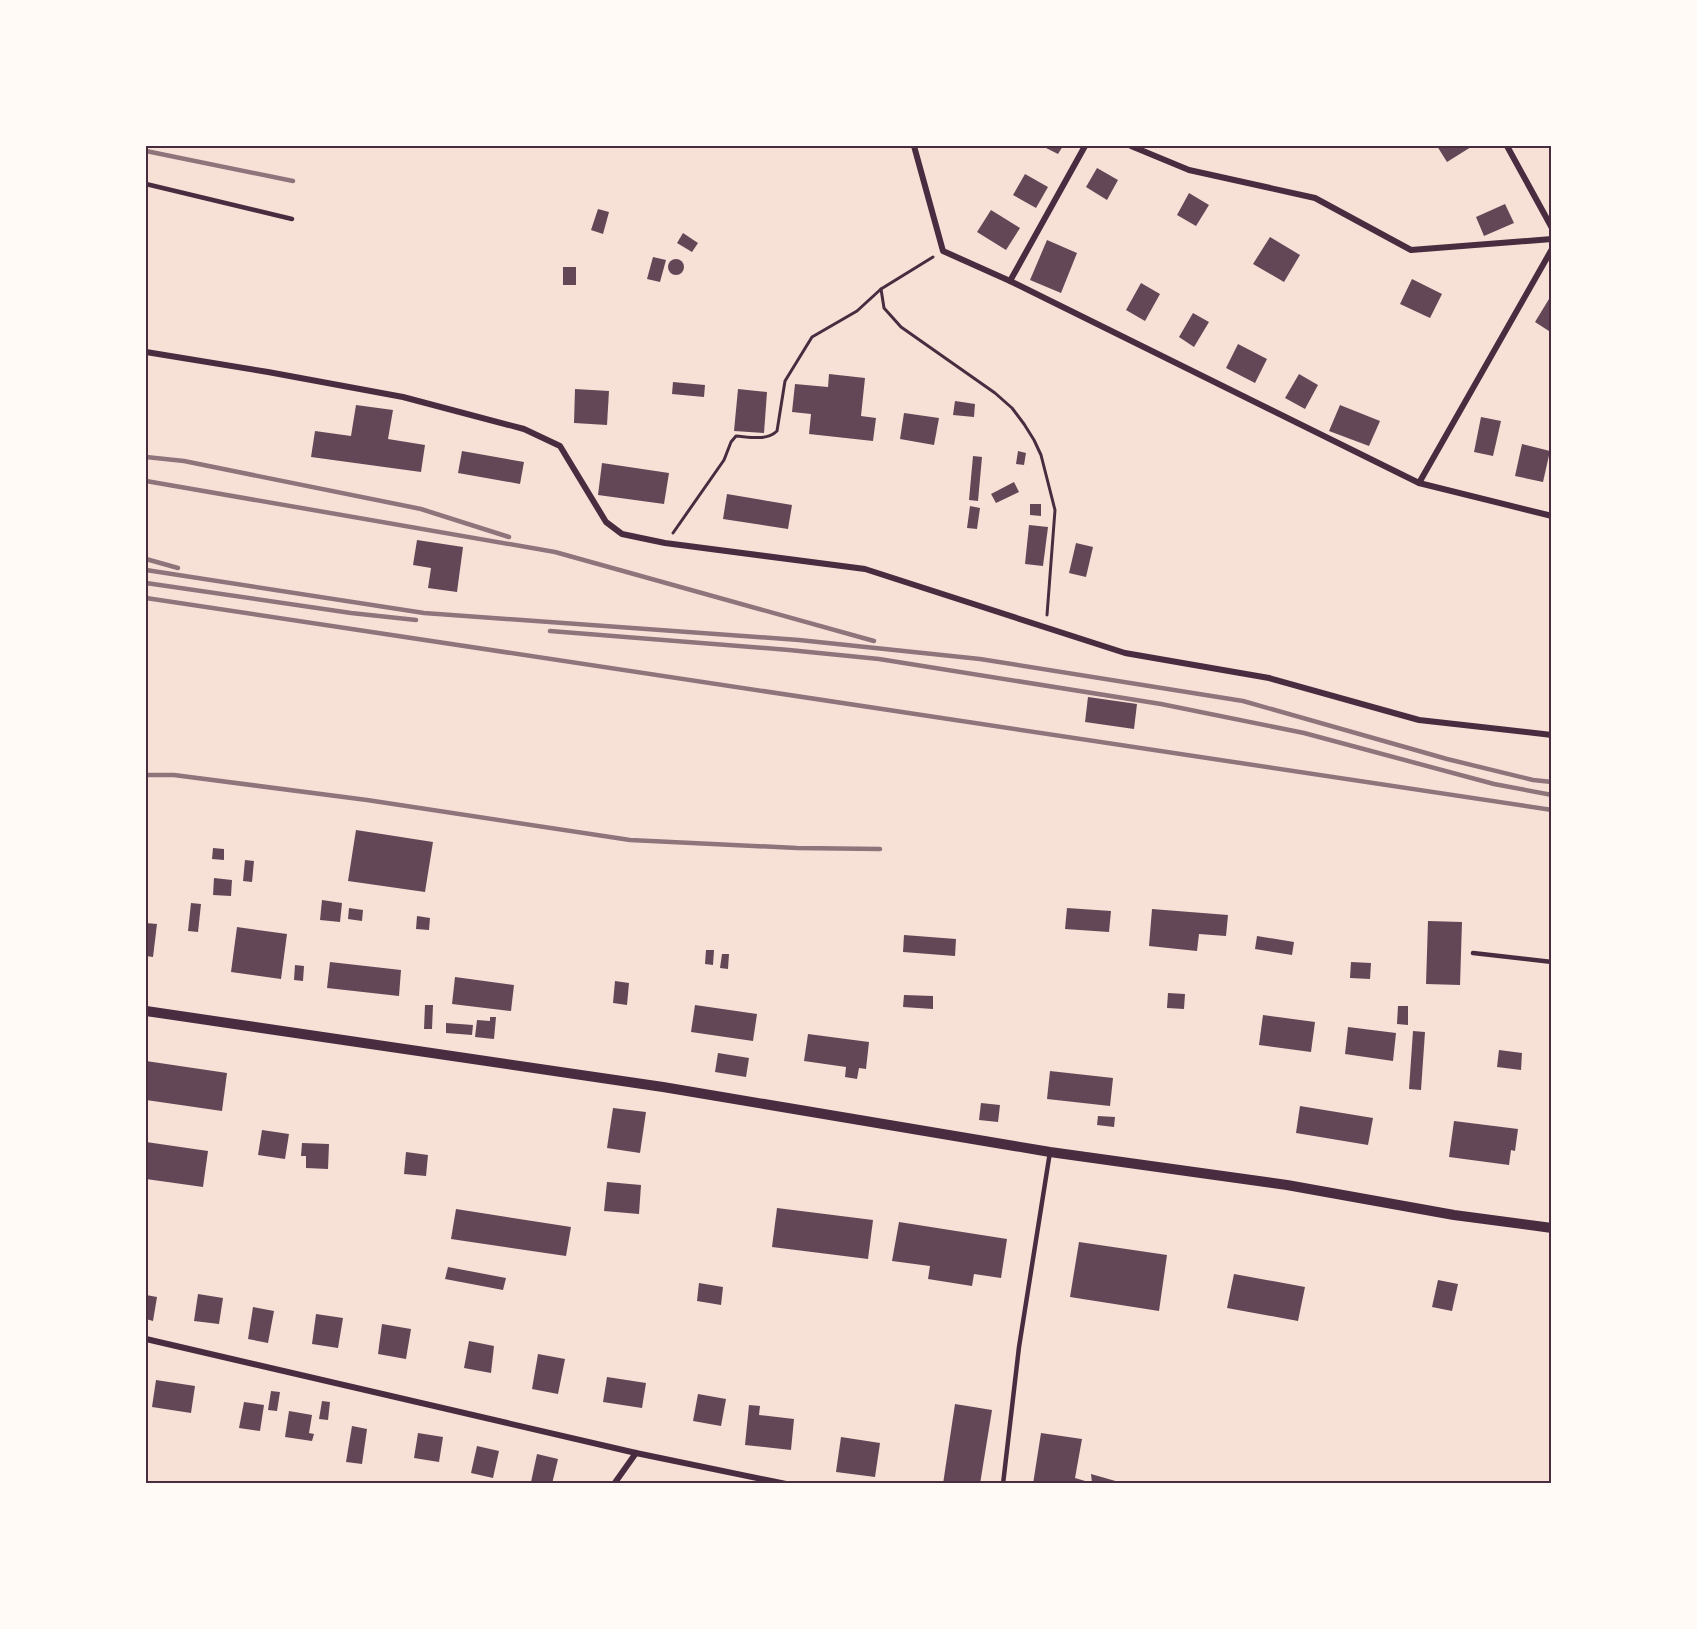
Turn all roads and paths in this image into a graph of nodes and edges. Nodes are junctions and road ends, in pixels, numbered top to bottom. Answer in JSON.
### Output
{"nodes":[{"id":1,"x":914,"y":146,"type":"edge"},
{"id":2,"x":1085,"y":146,"type":"edge"},
{"id":3,"x":1131,"y":146,"type":"edge"},
{"id":4,"x":1507,"y":146,"type":"edge"},
{"id":5,"x":146,"y":184,"type":"edge"},
{"id":6,"x":292,"y":219,"type":"dead end"},
{"id":7,"x":1551,"y":228,"type":"edge"},
{"id":8,"x":1551,"y":239,"type":"edge"},
{"id":9,"x":1551,"y":249,"type":"edge"},
{"id":10,"x":943,"y":251,"type":"junction"},
{"id":11,"x":1011,"y":281,"type":"junction"},
{"id":12,"x":881,"y":289,"type":"junction"},
{"id":13,"x":146,"y":352,"type":"edge"},
{"id":14,"x":1419,"y":483,"type":"junction"},
{"id":15,"x":1551,"y":516,"type":"edge"},
{"id":16,"x":665,"y":543,"type":"junction"},
{"id":17,"x":1046,"y":628,"type":"junction"},
{"id":18,"x":1551,"y":735,"type":"edge"},
{"id":19,"x":1473,"y":953,"type":"dead end"},
{"id":20,"x":1551,"y":962,"type":"edge"},
{"id":21,"x":146,"y":1011,"type":"edge"},
{"id":22,"x":1050,"y":1152,"type":"junction"},
{"id":23,"x":1551,"y":1228,"type":"edge"},
{"id":24,"x":146,"y":1339,"type":"edge"},
{"id":25,"x":636,"y":1453,"type":"junction"},
{"id":26,"x":614,"y":1484,"type":"edge"},
{"id":27,"x":786,"y":1484,"type":"edge"},
{"id":28,"x":1003,"y":1484,"type":"edge"}],
"edges":[{"from":1,"to":10,"type":"street"},
{"from":2,"to":11,"type":"street"},
{"from":3,"to":8,"type":"street"},
{"from":4,"to":7,"type":"street"},
{"from":5,"to":6,"type":"lane"},
{"from":9,"to":14,"type":"street"},
{"from":10,"to":11,"type":"street"},
{"from":10,"to":12,"type":"path"},
{"from":11,"to":14,"type":"street"},
{"from":12,"to":16,"type":"path"},
{"from":12,"to":17,"type":"path"},
{"from":13,"to":16,"type":"street"},
{"from":14,"to":15,"type":"street"},
{"from":16,"to":17,"type":"street"},
{"from":17,"to":18,"type":"street"},
{"from":19,"to":20,"type":"lane"},
{"from":21,"to":22,"type":"street"},
{"from":22,"to":23,"type":"street"},
{"from":22,"to":28,"type":"lane"},
{"from":24,"to":25,"type":"street"},
{"from":25,"to":26,"type":"street"},
{"from":25,"to":27,"type":"street"}]}
